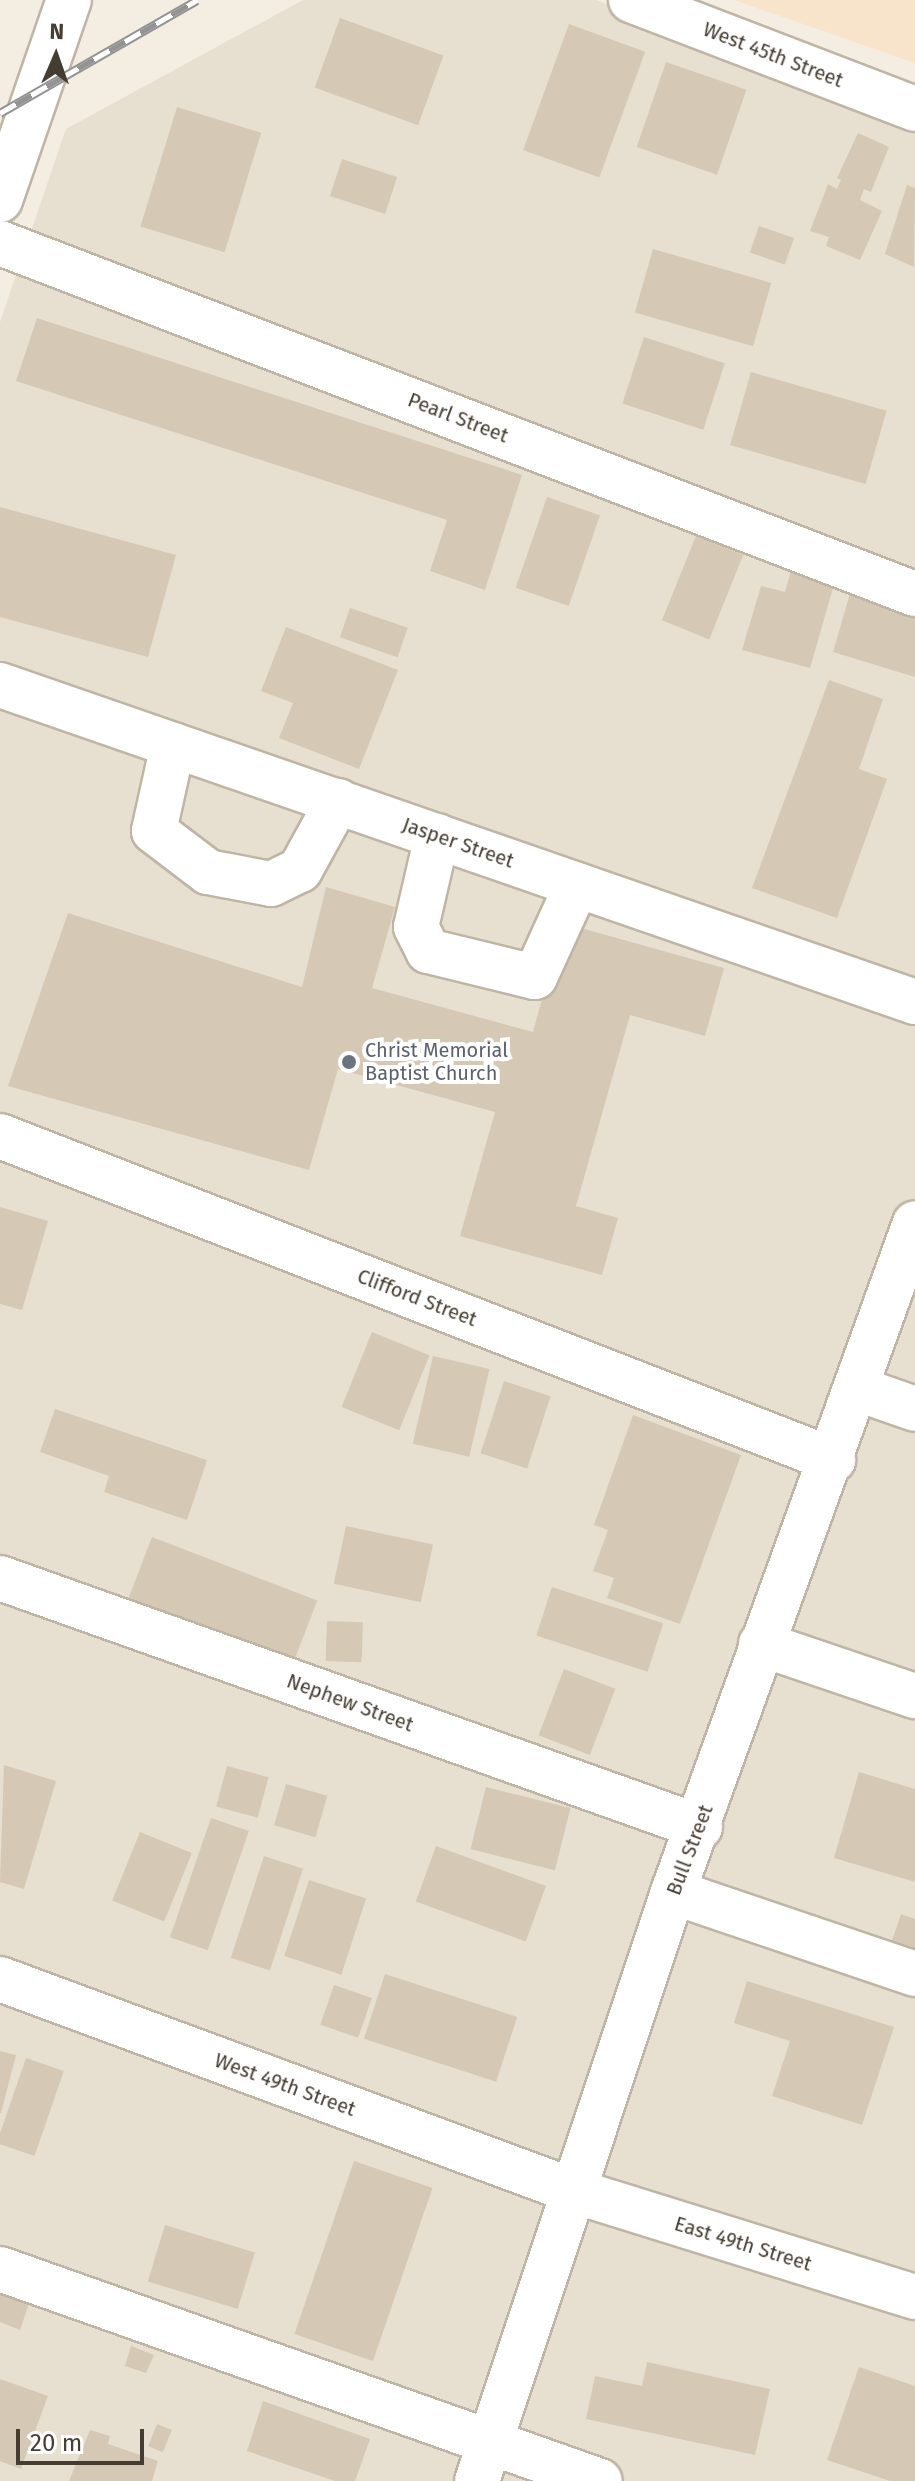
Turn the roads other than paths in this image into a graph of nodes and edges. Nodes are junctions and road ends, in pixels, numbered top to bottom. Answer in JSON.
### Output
{"nodes":[{"id":1,"x":69,"y":0,"type":"edge"},
{"id":2,"x":631,"y":0,"type":"edge"},
{"id":3,"x":915,"y":109,"type":"edge"},
{"id":4,"x":0,"y":200,"type":"edge"},
{"id":5,"x":0,"y":243,"type":"edge"},
{"id":6,"x":915,"y":594,"type":"edge"},
{"id":7,"x":0,"y":685,"type":"edge"},
{"id":8,"x":173,"y":745,"type":"junction"},
{"id":9,"x":338,"y":801,"type":"junction"},
{"id":10,"x":437,"y":836,"type":"junction"},
{"id":11,"x":577,"y":885,"type":"junction"},
{"id":12,"x":915,"y":1002,"type":"edge"},
{"id":13,"x":0,"y":1136,"type":"edge"},
{"id":14,"x":915,"y":1223,"type":"edge"},
{"id":15,"x":858,"y":1389,"type":"junction"},
{"id":16,"x":915,"y":1409,"type":"edge"},
{"id":17,"x":833,"y":1460,"type":"junction"},
{"id":18,"x":0,"y":1578,"type":"edge"},
{"id":19,"x":761,"y":1644,"type":"junction"},
{"id":20,"x":915,"y":1696,"type":"edge"},
{"id":21,"x":700,"y":1827,"type":"junction"},
{"id":22,"x":673,"y":1892,"type":"junction"},
{"id":23,"x":915,"y":1974,"type":"edge"},
{"id":24,"x":0,"y":1979,"type":"edge"},
{"id":25,"x":571,"y":2190,"type":"junction"},
{"id":26,"x":0,"y":2269,"type":"edge"},
{"id":27,"x":915,"y":2297,"type":"edge"},
{"id":28,"x":483,"y":2462,"type":"edge"},
{"id":29,"x":600,"y":2481,"type":"edge"}],
"edges":[{"from":1,"to":4,"type":"street"},
{"from":2,"to":3,"type":"street","name":"West 45th Street"},
{"from":5,"to":6,"type":"street","name":"Pearl Street"},
{"from":7,"to":8,"type":"street","name":"Jasper Street"},
{"from":8,"to":9,"type":"street","name":"Jasper Street"},
{"from":8,"to":9,"type":"street"},
{"from":9,"to":10,"type":"street","name":"Jasper Street"},
{"from":10,"to":11,"type":"street","name":"Jasper Street"},
{"from":10,"to":11,"type":"street"},
{"from":11,"to":12,"type":"street","name":"Jasper Street"},
{"from":13,"to":17,"type":"street","name":"Clifford Street"},
{"from":14,"to":15,"type":"street","name":"Bull Street"},
{"from":15,"to":16,"type":"street"},
{"from":15,"to":17,"type":"street","name":"Bull Street"},
{"from":17,"to":19,"type":"street","name":"Bull Street"},
{"from":18,"to":21,"type":"street","name":"Nephew Street"},
{"from":19,"to":20,"type":"street"},
{"from":19,"to":21,"type":"street","name":"Bull Street"},
{"from":21,"to":22,"type":"street","name":"Bull Street"},
{"from":22,"to":23,"type":"street"},
{"from":22,"to":25,"type":"street","name":"Bull Street"},
{"from":24,"to":25,"type":"street","name":"West 49th Street"},
{"from":25,"to":27,"type":"street","name":"East 49th Street"},
{"from":25,"to":28,"type":"street","name":"Bull Street"},
{"from":26,"to":28,"type":"street"},
{"from":28,"to":29,"type":"street"}]}
